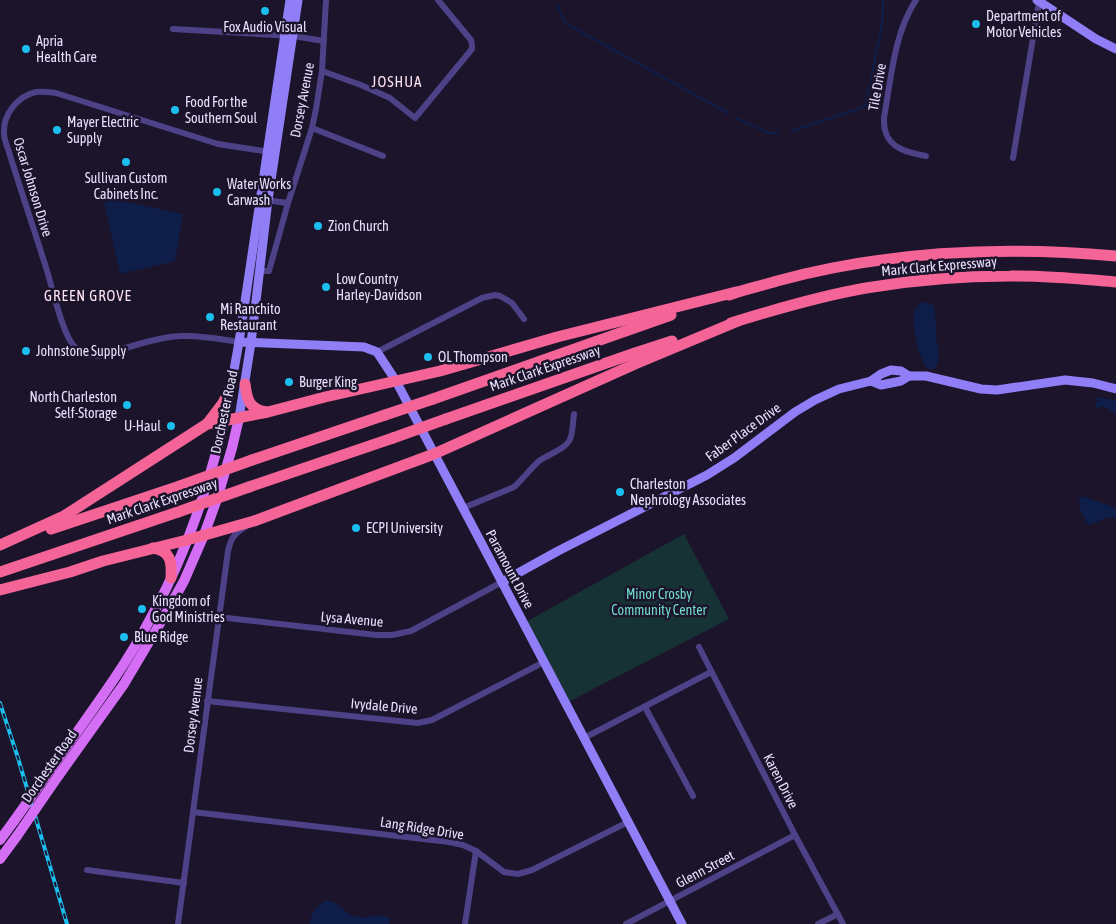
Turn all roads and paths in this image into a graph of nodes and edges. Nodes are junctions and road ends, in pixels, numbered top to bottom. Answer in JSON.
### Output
{"nodes":[{"id":1,"x":290,"y":0,"type":"edge"},
{"id":2,"x":298,"y":0,"type":"edge"},
{"id":3,"x":326,"y":0,"type":"edge"},
{"id":4,"x":438,"y":0,"type":"edge"},
{"id":5,"x":916,"y":0,"type":"edge"},
{"id":6,"x":1038,"y":1,"type":"edge"},
{"id":7,"x":174,"y":29,"type":"dead end"},
{"id":8,"x":289,"y":36,"type":"junction"},
{"id":9,"x":324,"y":41,"type":"junction"},
{"id":10,"x":1116,"y":49,"type":"edge"},
{"id":11,"x":322,"y":71,"type":"junction"},
{"id":12,"x":312,"y":128,"type":"junction"},
{"id":13,"x":272,"y":152,"type":"junction"},
{"id":14,"x":383,"y":156,"type":"dead end"},
{"id":15,"x":926,"y":156,"type":"dead end"},
{"id":16,"x":1013,"y":158,"type":"dead end"},
{"id":17,"x":264,"y":200,"type":"junction"},
{"id":18,"x":288,"y":203,"type":"junction"},
{"id":19,"x":1116,"y":256,"type":"edge"},
{"id":20,"x":259,"y":271,"type":"junction"},
{"id":21,"x":1116,"y":282,"type":"edge"},
{"id":22,"x":736,"y":292,"type":"junction"},
{"id":23,"x":524,"y":318,"type":"dead end"},
{"id":24,"x":738,"y":321,"type":"junction"},
{"id":25,"x":239,"y":342,"type":"junction"},
{"id":26,"x":251,"y":342,"type":"junction"},
{"id":27,"x":377,"y":352,"type":"junction"},
{"id":28,"x":396,"y":381,"type":"junction"},
{"id":29,"x":245,"y":384,"type":"junction"},
{"id":30,"x":231,"y":386,"type":"junction"},
{"id":31,"x":1116,"y":389,"type":"edge"},
{"id":32,"x":268,"y":412,"type":"junction"},
{"id":33,"x":574,"y":414,"type":"dead end"},
{"id":34,"x":239,"y":418,"type":"junction"},
{"id":35,"x":225,"y":420,"type":"junction"},
{"id":36,"x":207,"y":424,"type":"junction"},
{"id":37,"x":434,"y":454,"type":"junction"},
{"id":38,"x":463,"y":508,"type":"junction"},
{"id":39,"x":254,"y":521,"type":"junction"},
{"id":40,"x":204,"y":535,"type":"junction"},
{"id":41,"x":188,"y":540,"type":"junction"},
{"id":42,"x":0,"y":545,"type":"edge"},
{"id":43,"x":151,"y":548,"type":"junction"},
{"id":44,"x":2,"y":571,"type":"edge"},
{"id":45,"x":171,"y":578,"type":"junction"},
{"id":46,"x":502,"y":582,"type":"junction"},
{"id":47,"x":4,"y":589,"type":"edge"},
{"id":48,"x":218,"y":617,"type":"junction"},
{"id":49,"x":699,"y":647,"type":"dead end"},
{"id":50,"x":544,"y":662,"type":"junction"},
{"id":51,"x":711,"y":672,"type":"junction"},
{"id":52,"x":207,"y":700,"type":"junction"},
{"id":53,"x":645,"y":706,"type":"junction"},
{"id":54,"x":584,"y":738,"type":"junction"},
{"id":55,"x":693,"y":796,"type":"dead end"},
{"id":56,"x":193,"y":812,"type":"junction"},
{"id":57,"x":628,"y":822,"type":"junction"},
{"id":58,"x":796,"y":836,"type":"junction"},
{"id":59,"x":0,"y":840,"type":"edge"},
{"id":60,"x":476,"y":851,"type":"junction"},
{"id":61,"x":0,"y":859,"type":"edge"},
{"id":62,"x":87,"y":870,"type":"dead end"},
{"id":63,"x":184,"y":883,"type":"junction"},
{"id":64,"x":670,"y":901,"type":"junction"},
{"id":65,"x":838,"y":914,"type":"junction"},
{"id":66,"x":178,"y":924,"type":"edge"},
{"id":67,"x":465,"y":924,"type":"edge"},
{"id":68,"x":626,"y":924,"type":"edge"},
{"id":69,"x":682,"y":924,"type":"edge"},
{"id":70,"x":818,"y":924,"type":"edge"},
{"id":71,"x":843,"y":924,"type":"edge"}],
"edges":[{"from":1,"to":8,"type":"street","name":"Dorchester Road"},
{"from":2,"to":8,"type":"street","name":"Dorchester Road"},
{"from":3,"to":9,"type":"street","name":"Dorsey Avenue"},
{"from":4,"to":11,"type":"street"},
{"from":5,"to":15,"type":"street","name":"Tile Drive"},
{"from":6,"to":10,"type":"street"},
{"from":6,"to":16,"type":"street"},
{"from":7,"to":8,"type":"street"},
{"from":8,"to":9,"type":"street"},
{"from":8,"to":13,"type":"street","name":"Dorchester Road"},
{"from":9,"to":11,"type":"street","name":"Dorsey Avenue"},
{"from":11,"to":12,"type":"street","name":"Dorsey Avenue"},
{"from":12,"to":14,"type":"street"},
{"from":12,"to":18,"type":"street","name":"Dorsey Avenue"},
{"from":13,"to":17,"type":"street","name":"Dorchester Road"},
{"from":13,"to":25,"type":"street","name":"Oscar Johnson Drive"},
{"from":17,"to":18,"type":"street"},
{"from":17,"to":20,"type":"street","name":"Dorchester Road"},
{"from":17,"to":25,"type":"street","name":"Dorchester Road"},
{"from":18,"to":20,"type":"street","name":"Dorsey Avenue"},
{"from":19,"to":22,"type":"highway","name":"Mark Clark Expressway"},
{"from":20,"to":26,"type":"street","name":"Dorchester Road"},
{"from":21,"to":24,"type":"highway","name":"Mark Clark Expressway"},
{"from":22,"to":28,"type":"highway"},
{"from":22,"to":42,"type":"highway","name":"Mark Clark Expressway","bridge":true},
{"from":23,"to":27,"type":"street"},
{"from":24,"to":37,"type":"highway"},
{"from":24,"to":44,"type":"highway","name":"Mark Clark Expressway","bridge":true},
{"from":25,"to":26,"type":"street"},
{"from":25,"to":30,"type":"street","name":"Dorchester Road"},
{"from":26,"to":27,"type":"street"},
{"from":26,"to":29,"type":"street","name":"Dorchester Road"},
{"from":27,"to":28,"type":"street","name":"Paramount Drive"},
{"from":28,"to":32,"type":"highway"},
{"from":28,"to":37,"type":"street","name":"Paramount Drive"},
{"from":29,"to":32,"type":"highway"},
{"from":29,"to":34,"type":"street","name":"Dorchester Road"},
{"from":30,"to":35,"type":"street","name":"Dorchester Road"},
{"from":30,"to":36,"type":"highway"},
{"from":31,"to":46,"type":"street","name":"Faber Place Drive"},
{"from":32,"to":34,"type":"highway"},
{"from":33,"to":38,"type":"street"},
{"from":34,"to":35,"type":"highway"},
{"from":34,"to":40,"type":"main road","name":"Dorchester Road"},
{"from":35,"to":36,"type":"highway"},
{"from":35,"to":41,"type":"main road","name":"Dorchester Road"},
{"from":36,"to":42,"type":"highway"},
{"from":37,"to":38,"type":"street","name":"Paramount Drive"},
{"from":37,"to":39,"type":"highway"},
{"from":38,"to":46,"type":"street","name":"Paramount Drive"},
{"from":39,"to":40,"type":"highway"},
{"from":39,"to":48,"type":"street","name":"Dorsey Avenue"},
{"from":40,"to":41,"type":"highway"},
{"from":40,"to":61,"type":"main road","name":"Dorchester Road","bridge":true},
{"from":41,"to":43,"type":"highway"},
{"from":41,"to":45,"type":"main road","name":"Dorchester Road"},
{"from":43,"to":45,"type":"highway"},
{"from":43,"to":47,"type":"highway"},
{"from":45,"to":59,"type":"main road","name":"Dorchester Road","bridge":true},
{"from":46,"to":48,"type":"street","name":"Lysa Avenue"},
{"from":46,"to":50,"type":"street","name":"Paramount Drive"},
{"from":48,"to":52,"type":"street","name":"Dorsey Avenue"},
{"from":49,"to":51,"type":"street","name":"Karen Drive"},
{"from":50,"to":52,"type":"street","name":"Ivydale Drive"},
{"from":50,"to":54,"type":"street","name":"Paramount Drive"},
{"from":51,"to":53,"type":"street"},
{"from":51,"to":58,"type":"street","name":"Karen Drive"},
{"from":52,"to":56,"type":"street","name":"Dorsey Avenue"},
{"from":53,"to":54,"type":"street"},
{"from":53,"to":55,"type":"street"},
{"from":54,"to":57,"type":"street","name":"Paramount Drive"},
{"from":56,"to":60,"type":"street","name":"Lang Ridge Drive"},
{"from":56,"to":63,"type":"street","name":"Dorsey Avenue"},
{"from":57,"to":60,"type":"street","name":"Lang Ridge Drive"},
{"from":57,"to":64,"type":"street","name":"Paramount Drive"},
{"from":58,"to":64,"type":"street","name":"Glenn Street"},
{"from":58,"to":65,"type":"street","name":"Karen Drive"},
{"from":60,"to":67,"type":"street"},
{"from":62,"to":63,"type":"street"},
{"from":63,"to":66,"type":"street","name":"Dorsey Avenue"},
{"from":64,"to":68,"type":"street","name":"Glenn Street"},
{"from":64,"to":69,"type":"street","name":"Paramount Drive"},
{"from":65,"to":70,"type":"street"},
{"from":65,"to":71,"type":"street","name":"Karen Drive"}]}
